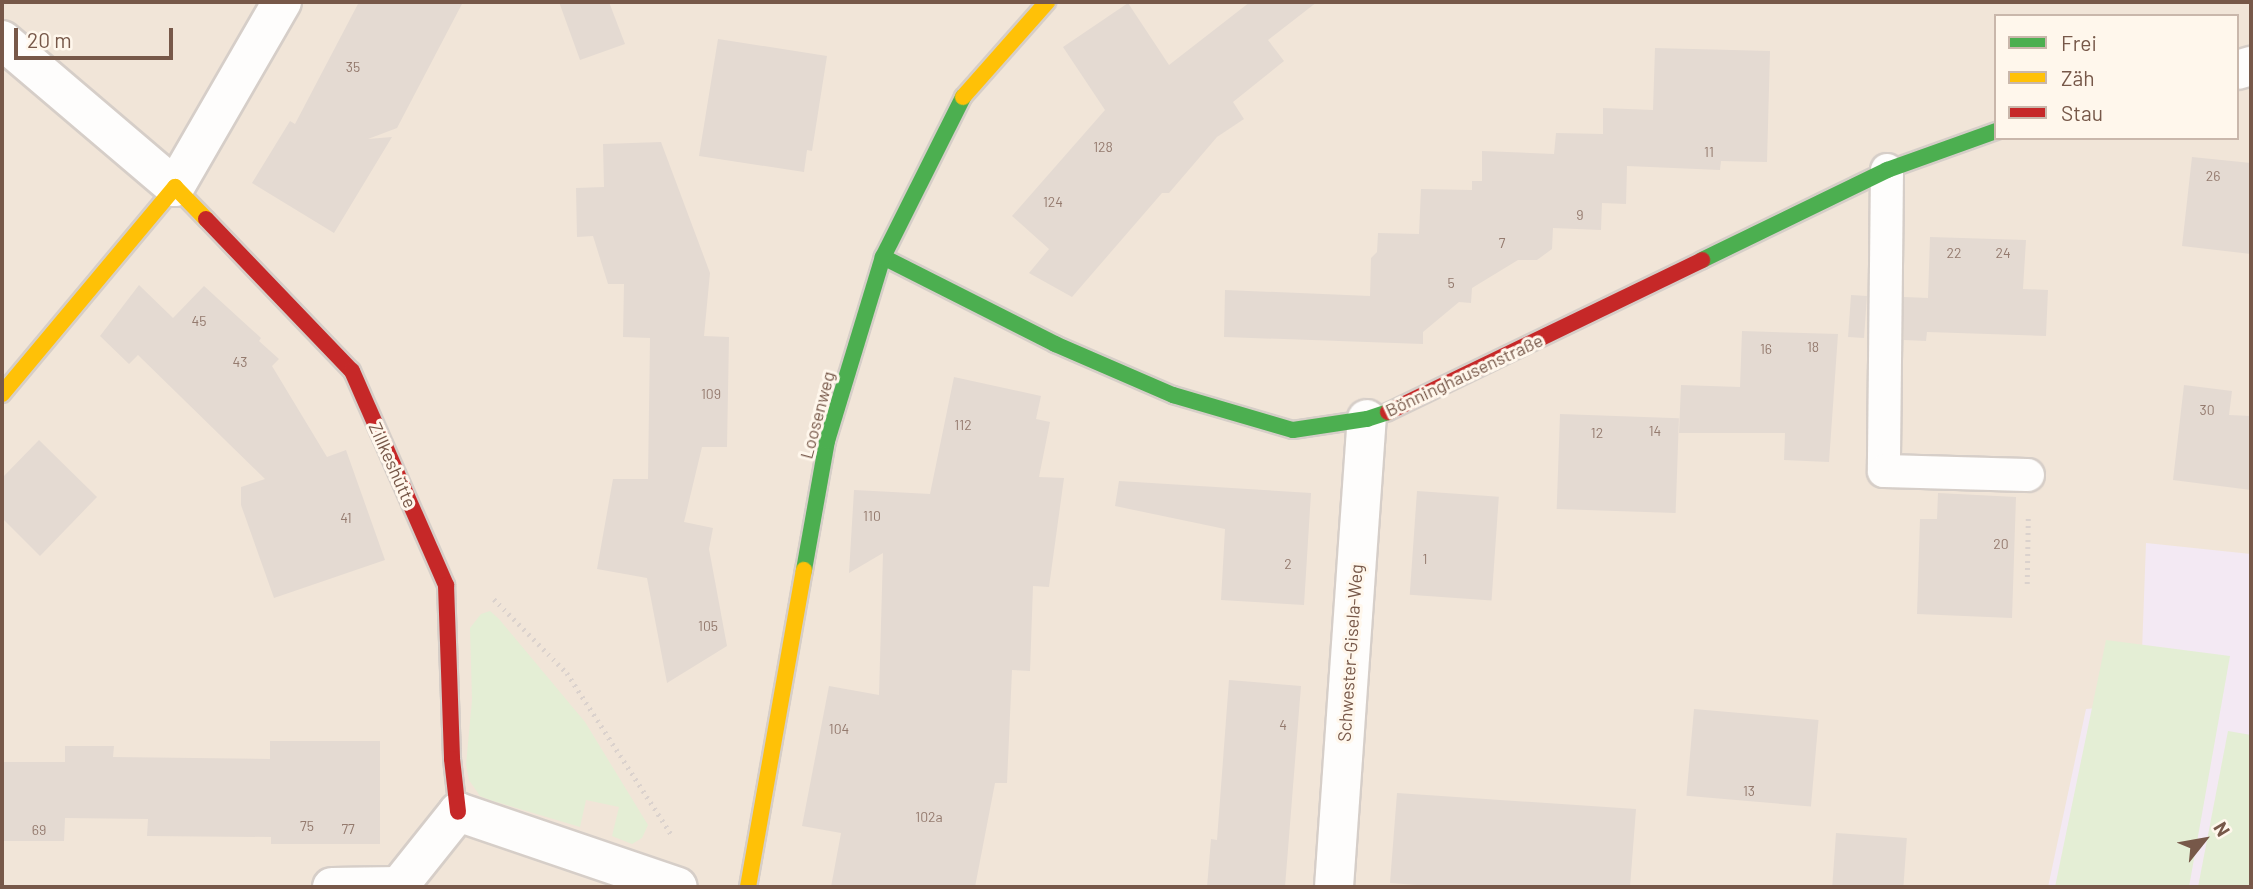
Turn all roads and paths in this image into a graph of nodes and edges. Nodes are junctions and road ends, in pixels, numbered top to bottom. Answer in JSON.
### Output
{"nodes":[{"id":1,"x":282,"y":2,"type":"edge"},
{"id":2,"x":1047,"y":2,"type":"edge"},
{"id":3,"x":2,"y":40,"type":"edge"},
{"id":4,"x":1994,"y":132,"type":"edge"},
{"id":5,"x":1887,"y":170,"type":"junction"},
{"id":6,"x":175,"y":187,"type":"junction"},
{"id":7,"x":883,"y":257,"type":"junction"},
{"id":8,"x":2,"y":394,"type":"edge"},
{"id":9,"x":1367,"y":419,"type":"junction"},
{"id":10,"x":2028,"y":475,"type":"joint"},
{"id":11,"x":2027,"y":584,"type":"dead end"},
{"id":12,"x":446,"y":585,"type":"junction"},
{"id":13,"x":458,"y":812,"type":"junction"},
{"id":14,"x":674,"y":839,"type":"dead end"},
{"id":15,"x":332,"y":887,"type":"edge"},
{"id":16,"x":678,"y":887,"type":"edge"},
{"id":17,"x":748,"y":887,"type":"edge"},
{"id":18,"x":1334,"y":887,"type":"edge"}],
"edges":[{"from":1,"to":6,"type":"street"},
{"from":2,"to":7,"type":"street","name":"Loosenweg"},
{"from":3,"to":6,"type":"street","name":"Zillkeshütte"},
{"from":4,"to":5,"type":"street","name":"Bönninghausenstraße"},
{"from":5,"to":9,"type":"street","name":"Bönninghausenstraße"},
{"from":5,"to":10,"type":"lane"},
{"from":6,"to":8,"type":"street"},
{"from":6,"to":12,"type":"street","name":"Zillkeshütte"},
{"from":7,"to":9,"type":"street","name":"Bönninghausenstraße"},
{"from":7,"to":17,"type":"street","name":"Loosenweg"},
{"from":9,"to":18,"type":"street","name":"Schwester-Gisela-Weg"},
{"from":10,"to":11,"type":"path"},
{"from":12,"to":13,"type":"street","name":"Zillkeshütte"},
{"from":12,"to":14,"type":"path"},
{"from":13,"to":15,"type":"street"},
{"from":13,"to":16,"type":"street"}]}
